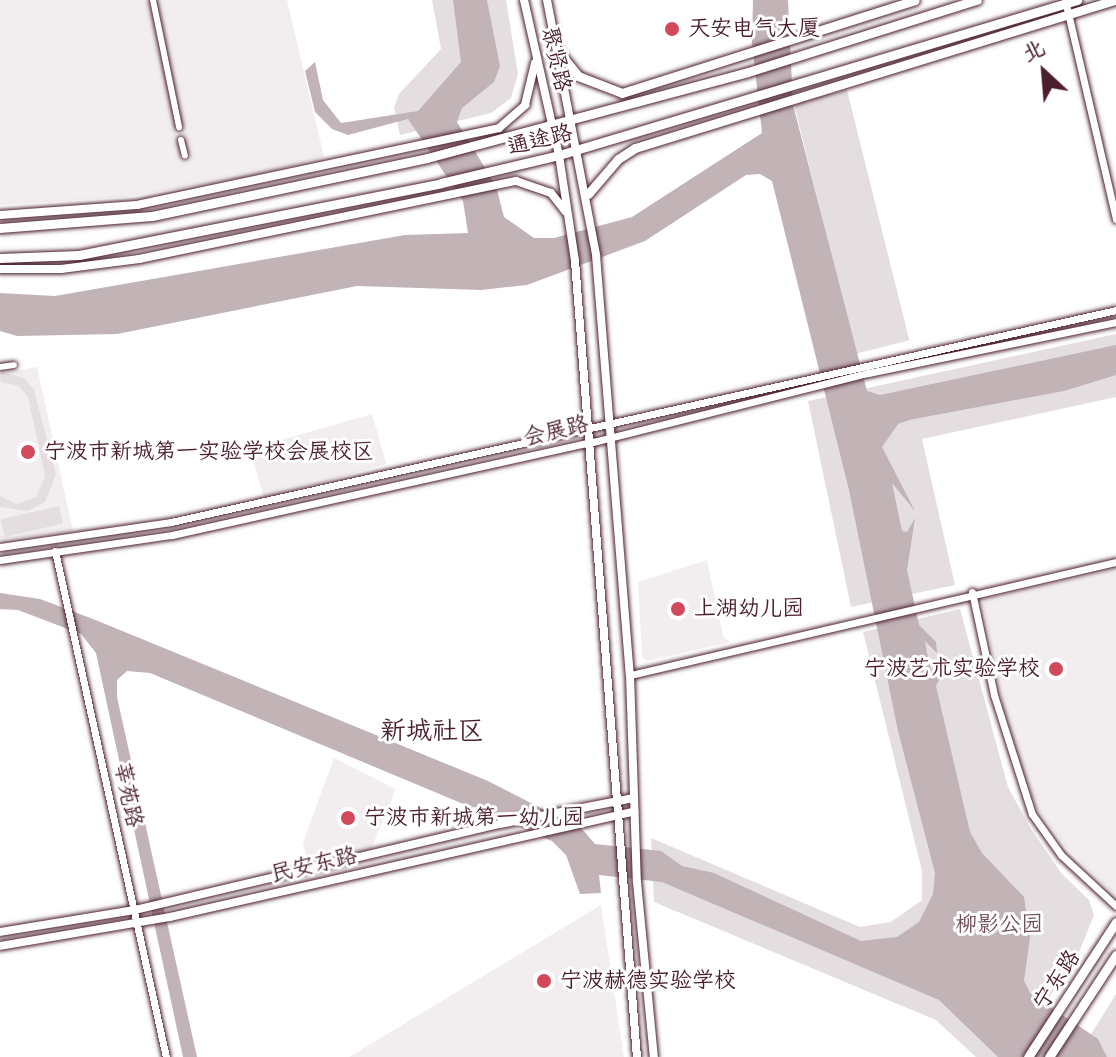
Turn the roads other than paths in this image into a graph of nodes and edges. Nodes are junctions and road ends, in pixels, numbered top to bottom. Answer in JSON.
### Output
{"nodes":[{"id":1,"x":153,"y":0,"type":"edge"},
{"id":2,"x":524,"y":0,"type":"edge"},
{"id":3,"x":547,"y":0,"type":"edge"},
{"id":4,"x":915,"y":0,"type":"edge"},
{"id":5,"x":977,"y":0,"type":"edge"},
{"id":6,"x":1077,"y":0,"type":"edge"},
{"id":7,"x":1115,"y":0,"type":"edge"},
{"id":8,"x":1066,"y":2,"type":"edge"},
{"id":9,"x":1068,"y":17,"type":"junction"},
{"id":10,"x":535,"y":51,"type":"junction"},
{"id":11,"x":558,"y":51,"type":"junction"},
{"id":12,"x":573,"y":121,"type":"junction"},
{"id":13,"x":553,"y":126,"type":"junction"},
{"id":14,"x":179,"y":127,"type":"dead end"},
{"id":15,"x":181,"y":140,"type":"dead end"},
{"id":16,"x":579,"y":149,"type":"junction"},
{"id":17,"x":559,"y":155,"type":"junction"},
{"id":18,"x":185,"y":156,"type":"dead end"},
{"id":19,"x":588,"y":194,"type":"junction"},
{"id":20,"x":0,"y":215,"type":"edge"},
{"id":21,"x":568,"y":216,"type":"junction"},
{"id":22,"x":1116,"y":219,"type":"edge"},
{"id":23,"x":0,"y":228,"type":"edge"},
{"id":24,"x":0,"y":258,"type":"edge"},
{"id":25,"x":0,"y":269,"type":"edge"},
{"id":26,"x":1116,"y":310,"type":"edge"},
{"id":27,"x":1116,"y":322,"type":"edge"},
{"id":28,"x":14,"y":365,"type":"dead end"},
{"id":29,"x":0,"y":367,"type":"edge"},
{"id":30,"x":612,"y":422,"type":"junction"},
{"id":31,"x":591,"y":427,"type":"junction"},
{"id":32,"x":613,"y":435,"type":"junction"},
{"id":33,"x":593,"y":442,"type":"junction"},
{"id":34,"x":53,"y":541,"type":"junction"},
{"id":35,"x":0,"y":547,"type":"edge"},
{"id":36,"x":56,"y":553,"type":"junction"},
{"id":37,"x":0,"y":560,"type":"edge"},
{"id":38,"x":1116,"y":562,"type":"edge"},
{"id":39,"x":972,"y":592,"type":"junction"},
{"id":40,"x":630,"y":675,"type":"junction"},
{"id":41,"x":634,"y":798,"type":"junction"},
{"id":42,"x":615,"y":800,"type":"junction"},
{"id":43,"x":634,"y":812,"type":"junction"},
{"id":44,"x":615,"y":813,"type":"junction"},
{"id":45,"x":1116,"y":906,"type":"edge"},
{"id":46,"x":135,"y":910,"type":"junction"},
{"id":47,"x":1116,"y":922,"type":"edge"},
{"id":48,"x":137,"y":923,"type":"junction"},
{"id":49,"x":0,"y":932,"type":"edge"},
{"id":50,"x":0,"y":946,"type":"edge"},
{"id":51,"x":1116,"y":955,"type":"edge"},
{"id":52,"x":166,"y":1057,"type":"edge"},
{"id":53,"x":637,"y":1057,"type":"edge"},
{"id":54,"x":654,"y":1057,"type":"edge"},
{"id":55,"x":1028,"y":1057,"type":"edge"},
{"id":56,"x":1049,"y":1057,"type":"edge"}],
"edges":[{"from":1,"to":14,"type":"street"},
{"from":2,"to":10,"type":"main road","name":"聚贤路"},
{"from":3,"to":11,"type":"main road","name":"聚贤路"},
{"from":4,"to":11,"type":"main road"},
{"from":5,"to":12,"type":"main road","name":"通途路"},
{"from":6,"to":8,"type":"main road","name":"通途路"},
{"from":7,"to":9,"type":"main road"},
{"from":8,"to":9,"type":"street"},
{"from":8,"to":16,"type":"main road","name":"通途路"},
{"from":9,"to":19,"type":"main road"},
{"from":9,"to":22,"type":"street"},
{"from":10,"to":13,"type":"main road","name":"聚贤路"},
{"from":10,"to":20,"type":"main road"},
{"from":11,"to":12,"type":"main road","name":"聚贤路"},
{"from":12,"to":13,"type":"main road","name":"通途路"},
{"from":12,"to":16,"type":"main road","name":"聚贤路"},
{"from":13,"to":17,"type":"main road","name":"聚贤路"},
{"from":13,"to":23,"type":"main road","name":"通途路"},
{"from":15,"to":18,"type":"street"},
{"from":16,"to":17,"type":"main road","name":"通途路"},
{"from":16,"to":19,"type":"main road","name":"聚贤路"},
{"from":17,"to":21,"type":"main road","name":"聚贤路"},
{"from":17,"to":24,"type":"main road","name":"通途路"},
{"from":19,"to":30,"type":"main road","name":"聚贤路"},
{"from":21,"to":25,"type":"main road"},
{"from":21,"to":31,"type":"main road","name":"聚贤路"},
{"from":26,"to":30,"type":"street","name":"会展路"},
{"from":27,"to":32,"type":"street","name":"会展路"},
{"from":28,"to":29,"type":"street"},
{"from":30,"to":31,"type":"street","name":"会展路"},
{"from":30,"to":32,"type":"main road","name":"聚贤路"},
{"from":31,"to":33,"type":"main road","name":"聚贤路"},
{"from":31,"to":34,"type":"street","name":"会展路"},
{"from":32,"to":33,"type":"street","name":"会展路"},
{"from":32,"to":40,"type":"main road","name":"聚贤路"},
{"from":33,"to":36,"type":"street","name":"会展路"},
{"from":33,"to":42,"type":"main road","name":"聚贤路"},
{"from":34,"to":35,"type":"street","name":"会展路"},
{"from":34,"to":36,"type":"street","name":"莘苑路"},
{"from":36,"to":37,"type":"street","name":"会展路"},
{"from":36,"to":46,"type":"street","name":"莘苑路"},
{"from":38,"to":39,"type":"street"},
{"from":39,"to":40,"type":"street"},
{"from":39,"to":45,"type":"street"},
{"from":40,"to":41,"type":"main road","name":"聚贤路"},
{"from":41,"to":42,"type":"main road","name":"民安东路"},
{"from":41,"to":43,"type":"main road","name":"聚贤路"},
{"from":42,"to":44,"type":"main road","name":"聚贤路"},
{"from":42,"to":46,"type":"main road","name":"民安东路"},
{"from":43,"to":44,"type":"main road","name":"民安东路"},
{"from":43,"to":54,"type":"main road","name":"聚贤路"},
{"from":44,"to":48,"type":"main road","name":"民安东路"},
{"from":44,"to":53,"type":"main road","name":"聚贤路"},
{"from":46,"to":48,"type":"street","name":"莘苑路"},
{"from":46,"to":49,"type":"main road","name":"民安东路"},
{"from":47,"to":55,"type":"main road","name":"宁东路"},
{"from":48,"to":50,"type":"main road","name":"民安东路"},
{"from":48,"to":52,"type":"street","name":"莘苑路"},
{"from":51,"to":56,"type":"main road","name":"宁东路"}]}
